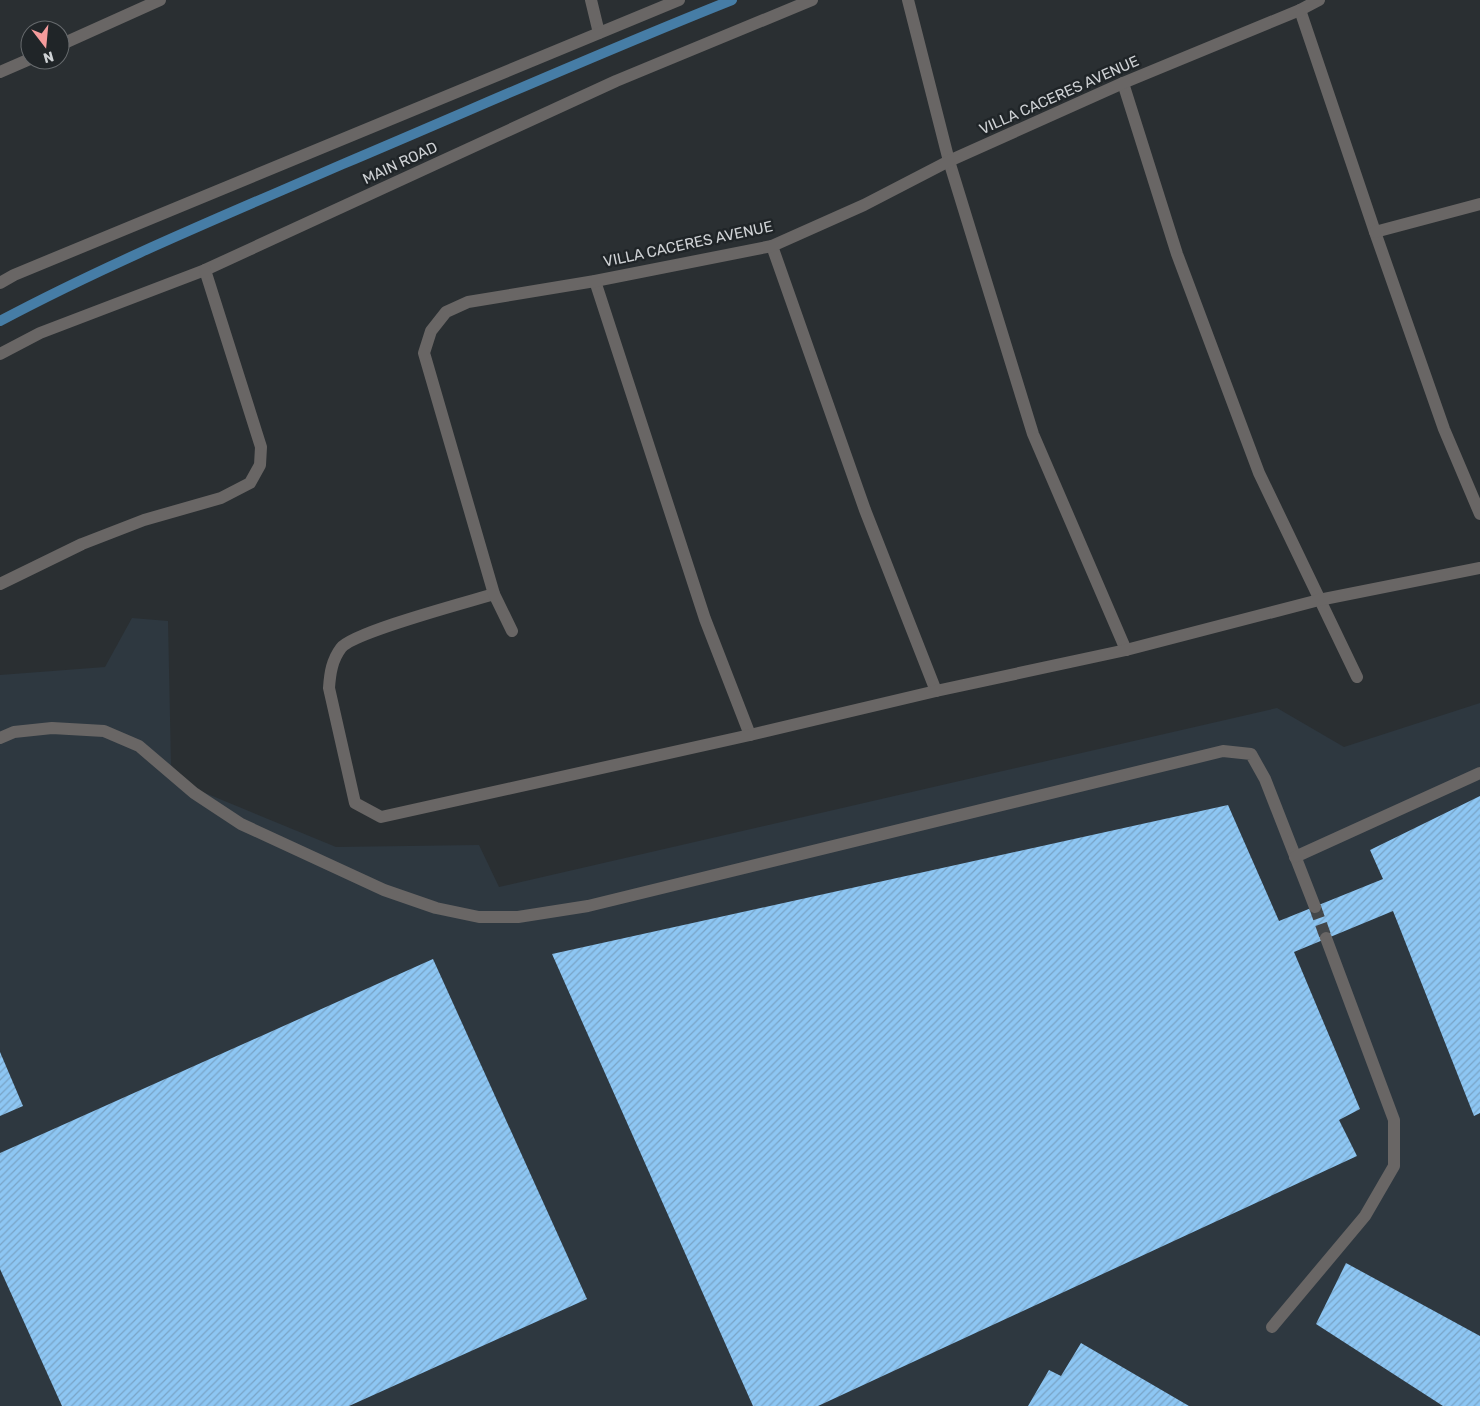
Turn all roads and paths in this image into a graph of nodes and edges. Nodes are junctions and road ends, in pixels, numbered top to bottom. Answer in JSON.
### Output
{"nodes":[{"id":1,"x":160,"y":0,"type":"edge"},
{"id":2,"x":591,"y":0,"type":"edge"},
{"id":3,"x":678,"y":0,"type":"edge"},
{"id":4,"x":812,"y":0,"type":"edge"},
{"id":5,"x":908,"y":0,"type":"edge"},
{"id":6,"x":1320,"y":0,"type":"edge"},
{"id":7,"x":1300,"y":10,"type":"junction"},
{"id":8,"x":600,"y":33,"type":"junction"},
{"id":9,"x":70,"y":40,"type":"edge"},
{"id":10,"x":20,"y":63,"type":"edge"},
{"id":11,"x":0,"y":72,"type":"edge"},
{"id":12,"x":1123,"y":83,"type":"junction"},
{"id":13,"x":949,"y":161,"type":"junction"},
{"id":14,"x":1480,"y":204,"type":"edge"},
{"id":15,"x":1375,"y":232,"type":"junction"},
{"id":16,"x":772,"y":246,"type":"junction"},
{"id":17,"x":205,"y":270,"type":"junction"},
{"id":18,"x":595,"y":281,"type":"junction"},
{"id":19,"x":0,"y":283,"type":"edge"},
{"id":20,"x":0,"y":354,"type":"edge"},
{"id":21,"x":1480,"y":514,"type":"edge"},
{"id":22,"x":1480,"y":568,"type":"edge"},
{"id":23,"x":0,"y":584,"type":"edge"},
{"id":24,"x":494,"y":594,"type":"junction"},
{"id":25,"x":1319,"y":600,"type":"junction"},
{"id":26,"x":512,"y":631,"type":"dead end"},
{"id":27,"x":1126,"y":650,"type":"junction"},
{"id":28,"x":1357,"y":677,"type":"dead end"},
{"id":29,"x":936,"y":691,"type":"junction"},
{"id":30,"x":750,"y":735,"type":"junction"},
{"id":31,"x":0,"y":738,"type":"edge"},
{"id":32,"x":1480,"y":773,"type":"edge"},
{"id":33,"x":1295,"y":856,"type":"junction"},
{"id":34,"x":1315,"y":907,"type":"tunnel mouth"},
{"id":35,"x":1326,"y":938,"type":"tunnel mouth"},
{"id":36,"x":1272,"y":1327,"type":"dead end"}],
"edges":[{"from":1,"to":9,"type":"street"},
{"from":2,"to":8,"type":"street"},
{"from":3,"to":8,"type":"street"},
{"from":4,"to":17,"type":"street","name":"MAIN ROAD"},
{"from":5,"to":13,"type":"street"},
{"from":6,"to":7,"type":"street","name":"VILLA CACERES AVENUE"},
{"from":7,"to":12,"type":"street","name":"VILLA CACERES AVENUE"},
{"from":7,"to":15,"type":"street"},
{"from":8,"to":19,"type":"street"},
{"from":10,"to":11,"type":"street"},
{"from":12,"to":13,"type":"street","name":"VILLA CACERES AVENUE"},
{"from":12,"to":25,"type":"street"},
{"from":13,"to":16,"type":"street","name":"VILLA CACERES AVENUE"},
{"from":13,"to":27,"type":"street"},
{"from":14,"to":15,"type":"street"},
{"from":15,"to":21,"type":"street"},
{"from":16,"to":18,"type":"street","name":"VILLA CACERES AVENUE"},
{"from":16,"to":29,"type":"street"},
{"from":17,"to":20,"type":"street","name":"MAIN ROAD"},
{"from":17,"to":23,"type":"street"},
{"from":18,"to":24,"type":"street","name":"VILLA CACERES AVENUE"},
{"from":18,"to":30,"type":"street"},
{"from":22,"to":25,"type":"street"},
{"from":24,"to":26,"type":"street","name":"VILLA CACERES AVENUE"},
{"from":24,"to":30,"type":"street"},
{"from":25,"to":27,"type":"street"},
{"from":25,"to":28,"type":"street"},
{"from":27,"to":29,"type":"street"},
{"from":29,"to":30,"type":"street"},
{"from":31,"to":33,"type":"street"},
{"from":32,"to":33,"type":"street"},
{"from":33,"to":34,"type":"street"},
{"from":35,"to":36,"type":"street"}]}
